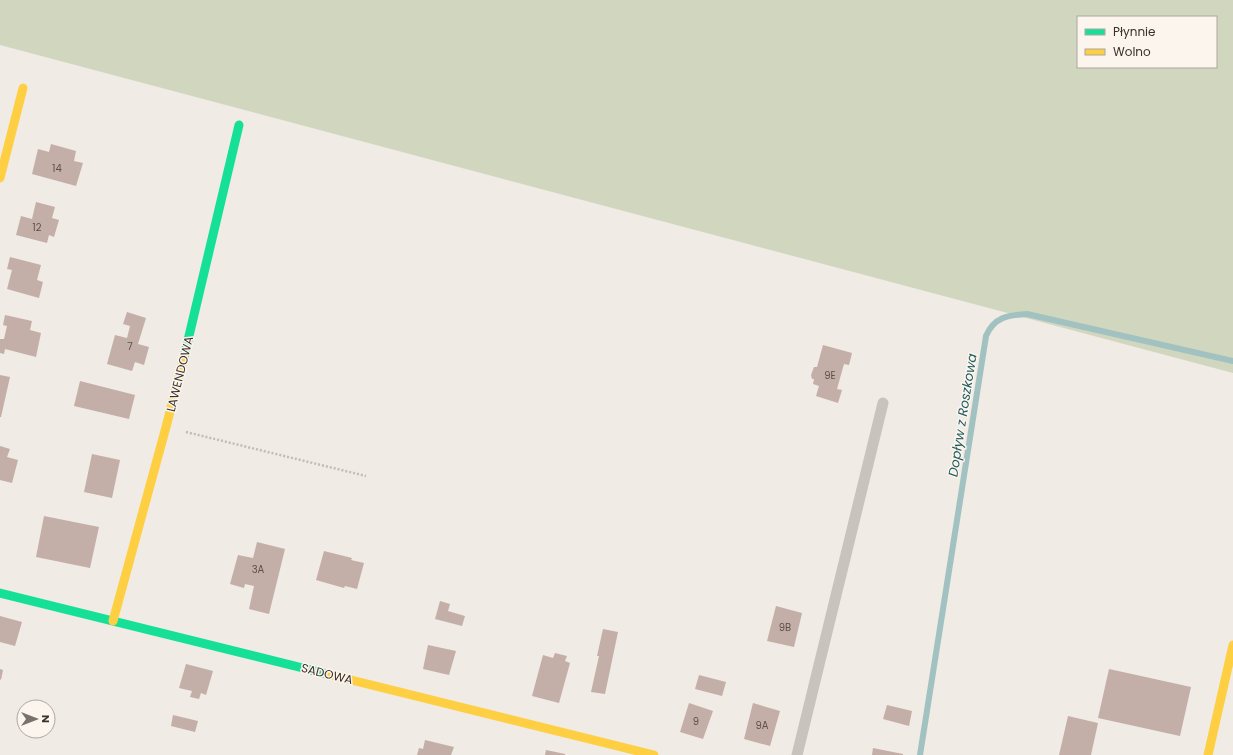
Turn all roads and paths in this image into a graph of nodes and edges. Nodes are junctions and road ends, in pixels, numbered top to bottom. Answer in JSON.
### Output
{"nodes":[{"id":1,"x":23,"y":88,"type":"dead end"},
{"id":2,"x":239,"y":125,"type":"dead end"},
{"id":3,"x":0,"y":178,"type":"edge"},
{"id":4,"x":883,"y":403,"type":"dead end"},
{"id":5,"x":166,"y":427,"type":"junction"},
{"id":6,"x":366,"y":476,"type":"dead end"},
{"id":7,"x":0,"y":593,"type":"edge"},
{"id":8,"x":113,"y":621,"type":"junction"},
{"id":9,"x":1233,"y":644,"type":"edge"},
{"id":10,"x":654,"y":755,"type":"edge"},
{"id":11,"x":797,"y":755,"type":"edge"},
{"id":12,"x":1208,"y":755,"type":"edge"}],
"edges":[{"from":1,"to":3,"type":"street"},
{"from":2,"to":5,"type":"street","name":"LAWENDOWA"},
{"from":4,"to":11,"type":"lane"},
{"from":5,"to":6,"type":"path"},
{"from":5,"to":8,"type":"street","name":"LAWENDOWA"},
{"from":7,"to":8,"type":"street","name":"SADOWA"},
{"from":8,"to":10,"type":"street","name":"SADOWA"},
{"from":9,"to":12,"type":"street"}]}
